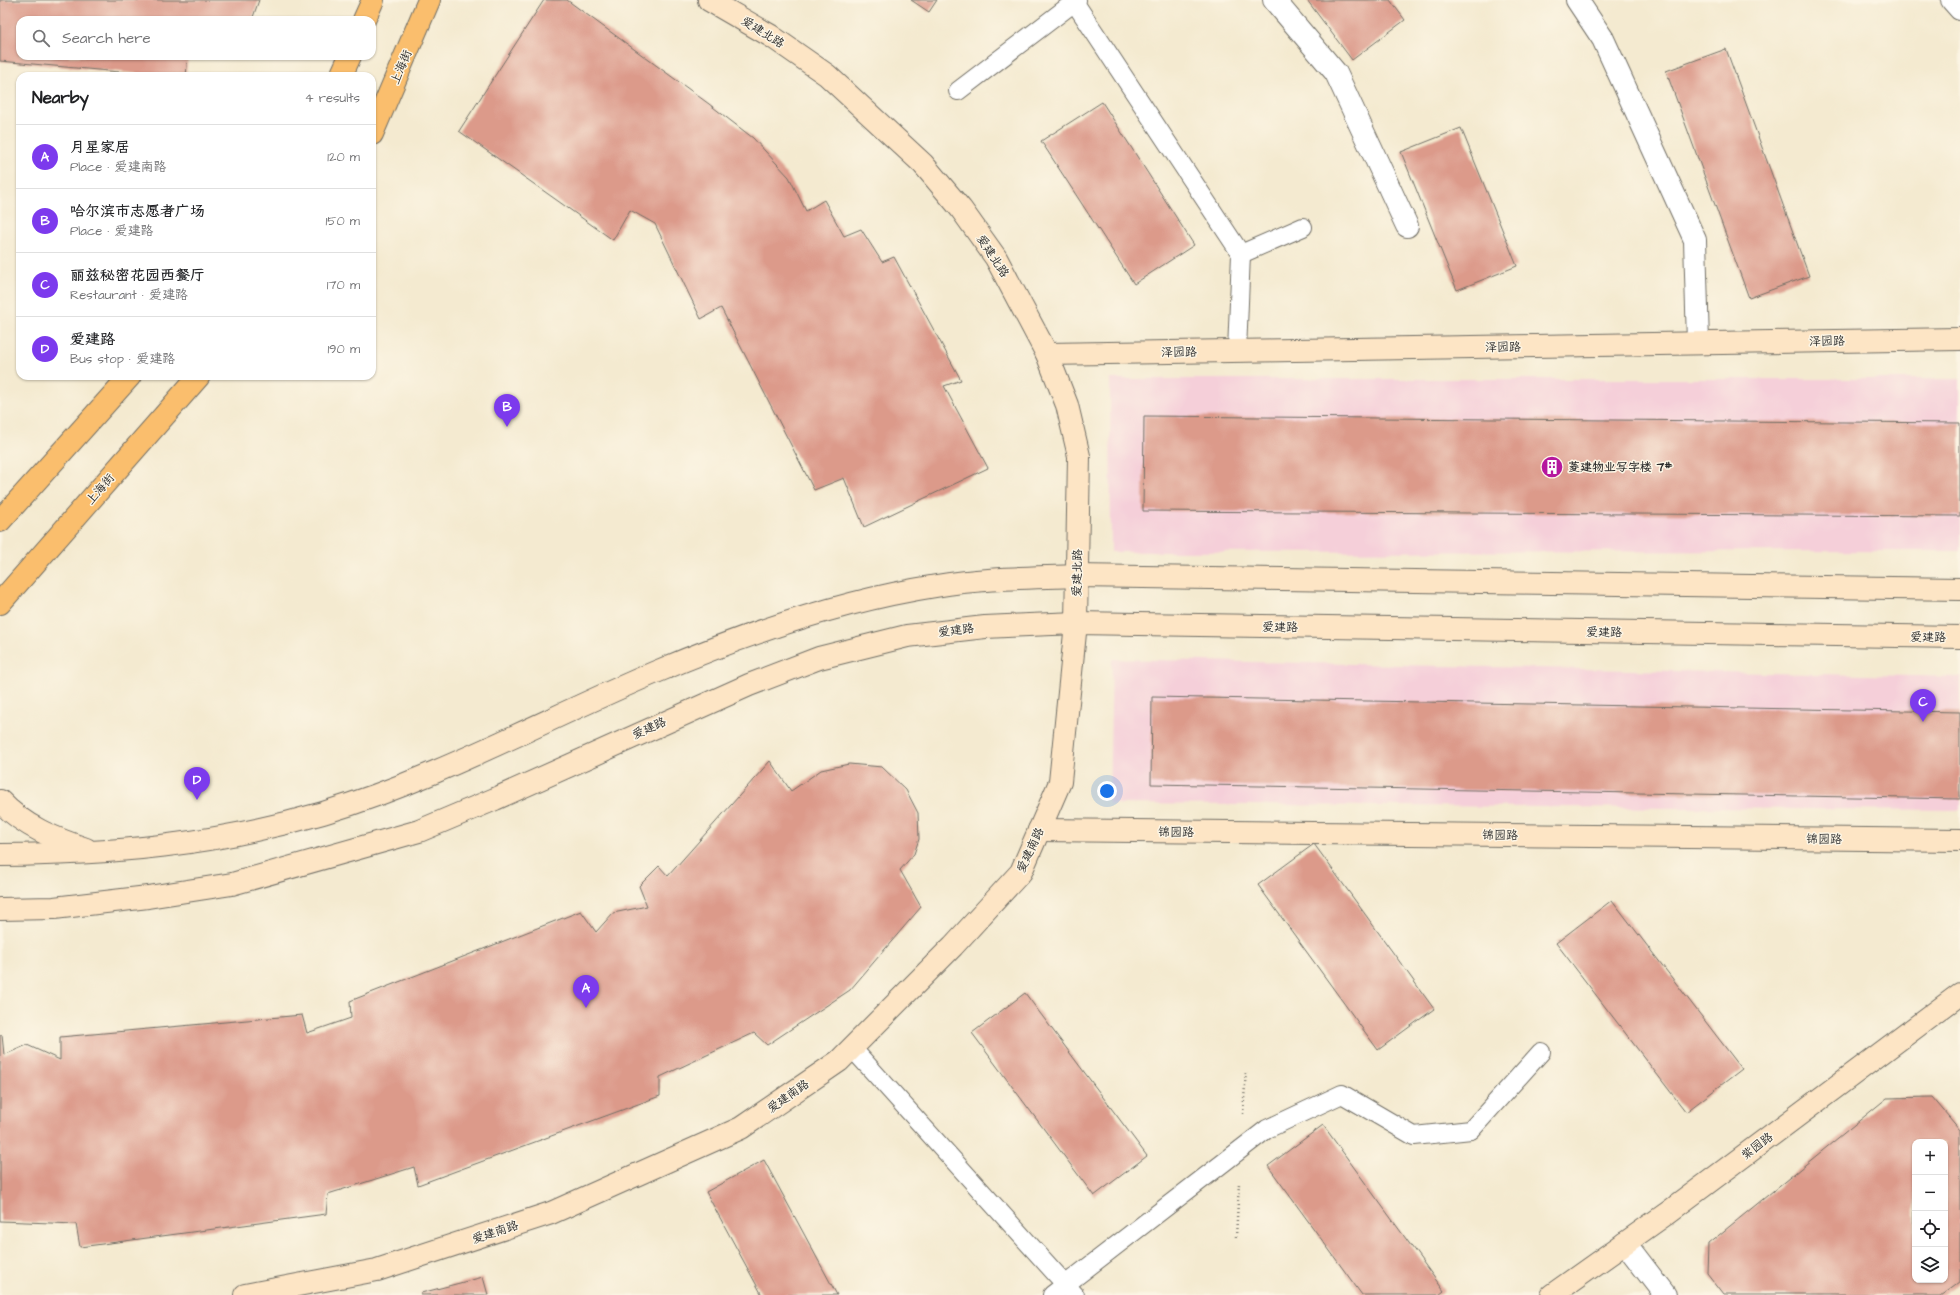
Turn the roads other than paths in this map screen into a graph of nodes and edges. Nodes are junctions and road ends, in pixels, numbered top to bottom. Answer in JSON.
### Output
{"nodes":[{"id":1,"x":373,"y":0,"type":"edge"},
{"id":2,"x":429,"y":0,"type":"edge"},
{"id":3,"x":709,"y":0,"type":"edge"},
{"id":4,"x":1274,"y":0,"type":"edge"},
{"id":5,"x":1577,"y":0,"type":"edge"},
{"id":6,"x":1952,"y":0,"type":"edge"},
{"id":7,"x":1075,"y":1,"type":"edge"},
{"id":8,"x":1960,"y":9,"type":"edge"},
{"id":9,"x":366,"y":16,"type":"edge"},
{"id":10,"x":348,"y":60,"type":"edge"},
{"id":11,"x":343,"y":72,"type":"edge"},
{"id":12,"x":958,"y":91,"type":"dead end"},
{"id":13,"x":376,"y":125,"type":"edge"},
{"id":14,"x":1303,"y":226,"type":"dead end"},
{"id":15,"x":1407,"y":226,"type":"dead end"},
{"id":16,"x":1241,"y":254,"type":"junction"},
{"id":17,"x":1960,"y":339,"type":"edge"},
{"id":18,"x":1698,"y":343,"type":"junction"},
{"id":19,"x":1237,"y":351,"type":"junction"},
{"id":20,"x":1047,"y":354,"type":"junction"},
{"id":21,"x":126,"y":380,"type":"edge"},
{"id":22,"x":195,"y":380,"type":"edge"},
{"id":23,"x":0,"y":521,"type":"edge"},
{"id":24,"x":1076,"y":576,"type":"junction"},
{"id":25,"x":1960,"y":590,"type":"edge"},
{"id":26,"x":6,"y":596,"type":"edge"},
{"id":27,"x":0,"y":612,"type":"edge"},
{"id":28,"x":1076,"y":624,"type":"junction"},
{"id":29,"x":1960,"y":637,"type":"edge"},
{"id":30,"x":0,"y":801,"type":"edge"},
{"id":31,"x":1039,"y":830,"type":"junction"},
{"id":32,"x":1960,"y":840,"type":"edge"},
{"id":33,"x":99,"y":853,"type":"junction"},
{"id":34,"x":0,"y":855,"type":"edge"},
{"id":35,"x":0,"y":909,"type":"edge"},
{"id":36,"x":1960,"y":994,"type":"edge"},
{"id":37,"x":852,"y":1048,"type":"junction"},
{"id":38,"x":1541,"y":1052,"type":"dead end"},
{"id":39,"x":1625,"y":1243,"type":"junction"},
{"id":40,"x":1064,"y":1291,"type":"edge"},
{"id":41,"x":245,"y":1295,"type":"edge"},
{"id":42,"x":1552,"y":1295,"type":"edge"},
{"id":43,"x":1665,"y":1295,"type":"edge"}],
"edges":[{"from":1,"to":9,"type":"main road"},
{"from":2,"to":13,"type":"main road","name":"上海街"},
{"from":3,"to":20,"type":"street","name":"爱建北路"},
{"from":4,"to":15,"type":"street"},
{"from":5,"to":18,"type":"street"},
{"from":6,"to":8,"type":"street"},
{"from":7,"to":12,"type":"lane"},
{"from":7,"to":16,"type":"lane"},
{"from":10,"to":11,"type":"main road"},
{"from":14,"to":16,"type":"lane"},
{"from":16,"to":19,"type":"lane"},
{"from":17,"to":18,"type":"street","name":"泽园路"},
{"from":18,"to":19,"type":"street","name":"泽园路"},
{"from":19,"to":20,"type":"street","name":"泽园路"},
{"from":20,"to":24,"type":"street","name":"爱建北路"},
{"from":21,"to":23,"type":"main road"},
{"from":22,"to":26,"type":"main road","name":"上海街"},
{"from":24,"to":25,"type":"street"},
{"from":24,"to":28,"type":"street","name":"爱建北路"},
{"from":24,"to":33,"type":"street"},
{"from":26,"to":27,"type":"street"},
{"from":28,"to":29,"type":"street","name":"爱建路"},
{"from":28,"to":31,"type":"street","name":"爱建南路"},
{"from":28,"to":35,"type":"street","name":"爱建路"},
{"from":30,"to":33,"type":"street"},
{"from":31,"to":32,"type":"street","name":"锦园路"},
{"from":31,"to":37,"type":"street","name":"爱建南路"},
{"from":33,"to":34,"type":"street"},
{"from":36,"to":39,"type":"street","name":"紫园路"},
{"from":37,"to":40,"type":"lane"},
{"from":37,"to":41,"type":"street","name":"爱建南路"},
{"from":38,"to":40,"type":"lane"},
{"from":39,"to":42,"type":"street","name":"紫园路"},
{"from":39,"to":43,"type":"street"}]}
